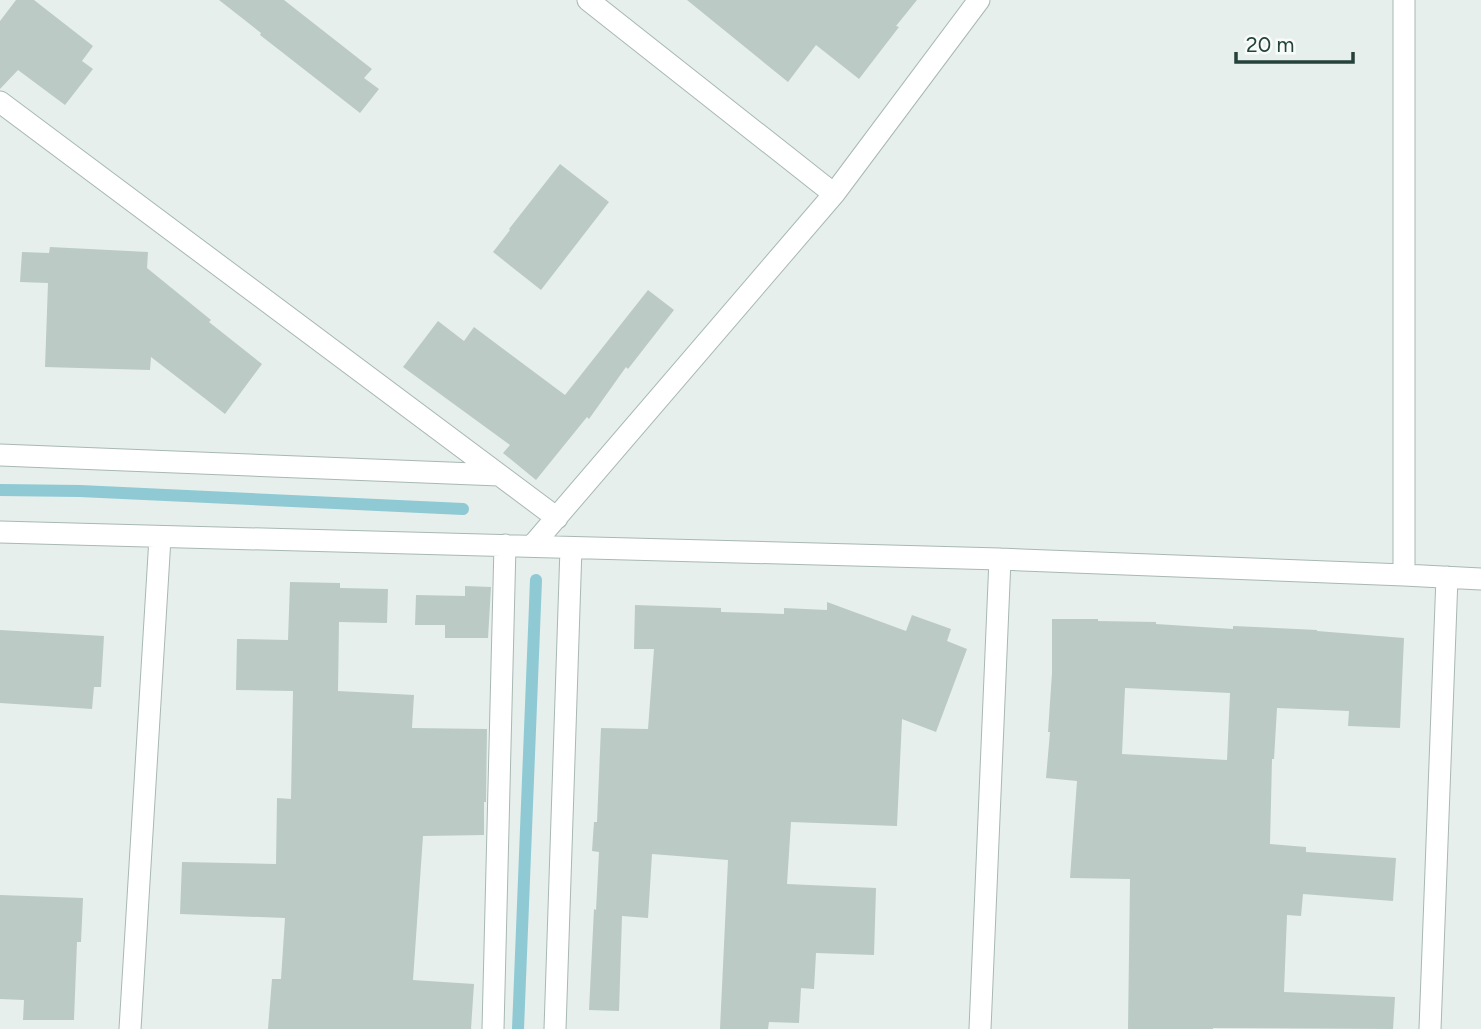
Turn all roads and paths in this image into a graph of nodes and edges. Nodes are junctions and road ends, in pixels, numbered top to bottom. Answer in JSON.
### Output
{"nodes":[{"id":1,"x":587,"y":0,"type":"edge"},
{"id":2,"x":979,"y":0,"type":"edge"},
{"id":3,"x":1404,"y":0,"type":"edge"},
{"id":4,"x":0,"y":102,"type":"edge"},
{"id":5,"x":834,"y":194,"type":"junction"},
{"id":6,"x":0,"y":455,"type":"edge"},
{"id":7,"x":499,"y":475,"type":"junction"},
{"id":8,"x":557,"y":518,"type":"junction"},
{"id":9,"x":0,"y":532,"type":"edge"},
{"id":10,"x":160,"y":538,"type":"junction"},
{"id":11,"x":505,"y":545,"type":"junction"},
{"id":12,"x":532,"y":546,"type":"junction"},
{"id":13,"x":571,"y":548,"type":"junction"},
{"id":14,"x":1000,"y":559,"type":"junction"},
{"id":15,"x":1404,"y":575,"type":"junction"},
{"id":16,"x":1447,"y":577,"type":"junction"},
{"id":17,"x":1481,"y":579,"type":"edge"},
{"id":18,"x":130,"y":1029,"type":"edge"},
{"id":19,"x":493,"y":1029,"type":"edge"},
{"id":20,"x":555,"y":1029,"type":"edge"},
{"id":21,"x":980,"y":1029,"type":"edge"},
{"id":22,"x":1430,"y":1029,"type":"edge"}],
"edges":[{"from":1,"to":5,"type":"street"},
{"from":2,"to":5,"type":"street"},
{"from":3,"to":15,"type":"street"},
{"from":4,"to":7,"type":"street"},
{"from":5,"to":8,"type":"street"},
{"from":6,"to":7,"type":"street"},
{"from":7,"to":8,"type":"street"},
{"from":8,"to":12,"type":"street"},
{"from":9,"to":10,"type":"street"},
{"from":10,"to":11,"type":"street"},
{"from":10,"to":18,"type":"street"},
{"from":11,"to":12,"type":"street"},
{"from":11,"to":19,"type":"street"},
{"from":12,"to":13,"type":"street"},
{"from":13,"to":14,"type":"street"},
{"from":13,"to":20,"type":"street"},
{"from":14,"to":15,"type":"street"},
{"from":14,"to":21,"type":"street"},
{"from":15,"to":16,"type":"street"},
{"from":16,"to":17,"type":"street"},
{"from":16,"to":22,"type":"street"}]}
